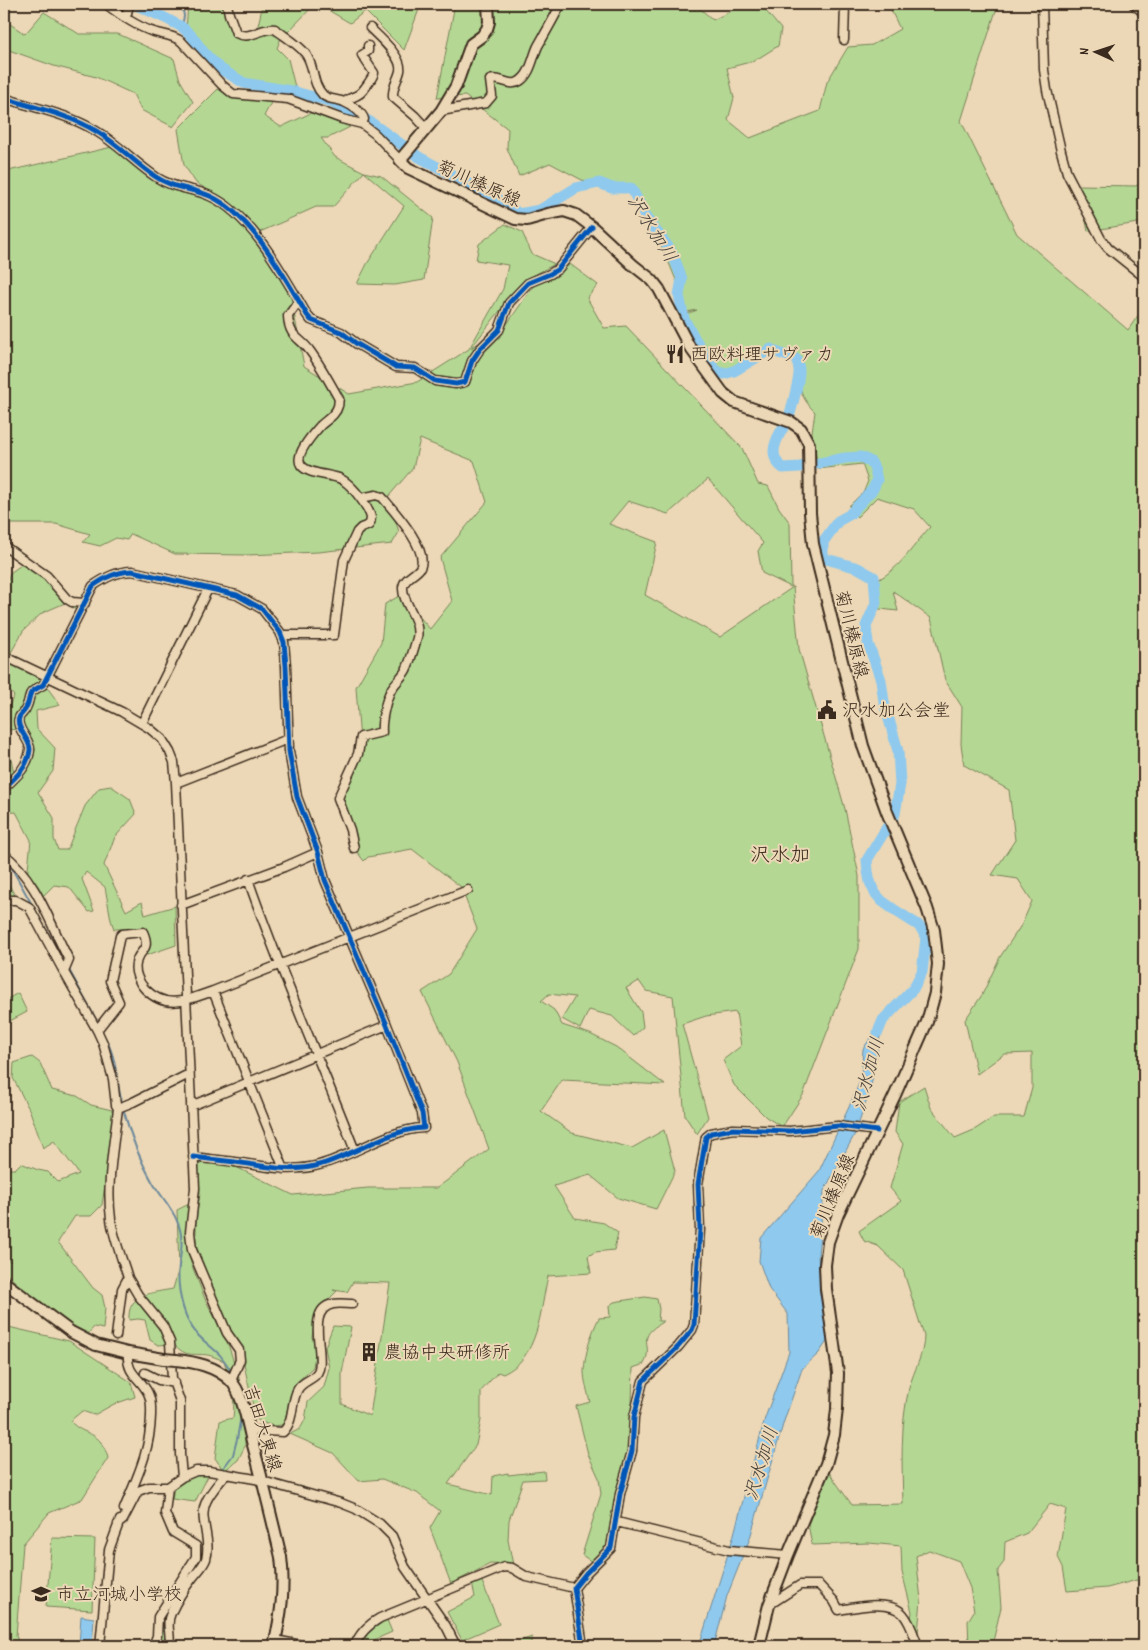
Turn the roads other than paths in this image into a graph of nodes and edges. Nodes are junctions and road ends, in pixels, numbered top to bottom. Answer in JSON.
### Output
{"nodes":[{"id":1,"x":106,"y":4,"type":"edge"},
{"id":2,"x":129,"y":4,"type":"edge"},
{"id":3,"x":227,"y":4,"type":"edge"},
{"id":4,"x":488,"y":4,"type":"edge"},
{"id":5,"x":561,"y":4,"type":"edge"},
{"id":6,"x":845,"y":4,"type":"edge"},
{"id":7,"x":1042,"y":4,"type":"edge"},
{"id":8,"x":1133,"y":4,"type":"edge"},
{"id":9,"x":1144,"y":13,"type":"edge"},
{"id":10,"x":126,"y":18,"type":"junction"},
{"id":11,"x":370,"y":28,"type":"dead end"},
{"id":12,"x":844,"y":40,"type":"dead end"},
{"id":13,"x":368,"y":46,"type":"dead end"},
{"id":14,"x":4,"y":98,"type":"edge"},
{"id":15,"x":345,"y":102,"type":"junction"},
{"id":16,"x":441,"y":111,"type":"junction"},
{"id":17,"x":362,"y":124,"type":"junction"},
{"id":18,"x":426,"y":129,"type":"junction"},
{"id":19,"x":400,"y":160,"type":"junction"},
{"id":20,"x":592,"y":227,"type":"junction"},
{"id":21,"x":1144,"y":277,"type":"edge"},
{"id":22,"x":299,"y":301,"type":"junction"},
{"id":23,"x":361,"y":498,"type":"junction"},
{"id":24,"x":4,"y":546,"type":"edge"},
{"id":25,"x":208,"y":589,"type":"junction"},
{"id":26,"x":85,"y":603,"type":"junction"},
{"id":27,"x":281,"y":634,"type":"junction"},
{"id":28,"x":4,"y":656,"type":"edge"},
{"id":29,"x":49,"y":677,"type":"junction"},
{"id":30,"x":142,"y":724,"type":"junction"},
{"id":31,"x":288,"y":739,"type":"junction"},
{"id":32,"x":176,"y":783,"type":"junction"},
{"id":33,"x":4,"y":788,"type":"edge"},
{"id":34,"x":354,"y":848,"type":"dead end"},
{"id":35,"x":318,"y":852,"type":"junction"},
{"id":36,"x":4,"y":854,"type":"edge"},
{"id":37,"x":248,"y":879,"type":"junction"},
{"id":38,"x":468,"y":890,"type":"dead end"},
{"id":39,"x":4,"y":900,"type":"edge"},
{"id":40,"x":181,"y":905,"type":"junction"},
{"id":41,"x":349,"y":936,"type":"junction"},
{"id":42,"x":280,"y":964,"type":"junction"},
{"id":43,"x":64,"y":972,"type":"junction"},
{"id":44,"x":213,"y":991,"type":"junction"},
{"id":45,"x":186,"y":1000,"type":"junction"},
{"id":46,"x":388,"y":1025,"type":"junction"},
{"id":47,"x":99,"y":1028,"type":"junction"},
{"id":48,"x":316,"y":1054,"type":"junction"},
{"id":49,"x":189,"y":1074,"type":"junction"},
{"id":50,"x":249,"y":1082,"type":"junction"},
{"id":51,"x":191,"y":1106,"type":"junction"},
{"id":52,"x":121,"y":1107,"type":"junction"},
{"id":53,"x":876,"y":1131,"type":"junction"},
{"id":54,"x":355,"y":1151,"type":"junction"},
{"id":55,"x":193,"y":1157,"type":"junction"},
{"id":56,"x":284,"y":1170,"type":"junction"},
{"id":57,"x":128,"y":1278,"type":"junction"},
{"id":58,"x":4,"y":1282,"type":"edge"},
{"id":59,"x":352,"y":1304,"type":"dead end"},
{"id":60,"x":116,"y":1336,"type":"dead end"},
{"id":61,"x":128,"y":1354,"type":"junction"},
{"id":62,"x":145,"y":1373,"type":"dead end"},
{"id":63,"x":231,"y":1381,"type":"junction"},
{"id":64,"x":174,"y":1383,"type":"junction"},
{"id":65,"x":249,"y":1430,"type":"junction"},
{"id":66,"x":222,"y":1474,"type":"junction"},
{"id":67,"x":182,"y":1477,"type":"junction"},
{"id":68,"x":262,"y":1481,"type":"junction"},
{"id":69,"x":168,"y":1487,"type":"junction"},
{"id":70,"x":617,"y":1522,"type":"junction"},
{"id":71,"x":118,"y":1524,"type":"junction"},
{"id":72,"x":788,"y":1555,"type":"junction"},
{"id":73,"x":574,"y":1588,"type":"junction"},
{"id":74,"x":427,"y":1598,"type":"junction"},
{"id":75,"x":769,"y":1605,"type":"junction"},
{"id":76,"x":274,"y":1643,"type":"edge"},
{"id":77,"x":100,"y":1646,"type":"edge"},
{"id":78,"x":152,"y":1646,"type":"edge"},
{"id":79,"x":169,"y":1646,"type":"edge"},
{"id":80,"x":306,"y":1646,"type":"edge"},
{"id":81,"x":355,"y":1646,"type":"edge"},
{"id":82,"x":456,"y":1646,"type":"edge"},
{"id":83,"x":584,"y":1646,"type":"edge"},
{"id":84,"x":759,"y":1646,"type":"edge"},
{"id":85,"x":918,"y":1646,"type":"edge"}],
"edges":[{"from":1,"to":10,"type":"street"},
{"from":2,"to":10,"type":"street"},
{"from":3,"to":15,"type":"street"},
{"from":4,"to":16,"type":"main road"},
{"from":5,"to":16,"type":"street"},
{"from":6,"to":12,"type":"street"},
{"from":7,"to":21,"type":"street"},
{"from":8,"to":9,"type":"street"},
{"from":10,"to":17,"type":"street"},
{"from":11,"to":18,"type":"street"},
{"from":13,"to":15,"type":"street"},
{"from":14,"to":22,"type":"street"},
{"from":15,"to":17,"type":"street"},
{"from":16,"to":18,"type":"main road"},
{"from":17,"to":19,"type":"street"},
{"from":18,"to":19,"type":"main road"},
{"from":19,"to":20,"type":"main road","name":"菊川榛原線"},
{"from":20,"to":22,"type":"street"},
{"from":20,"to":53,"type":"main road","name":"菊川榛原線"},
{"from":22,"to":23,"type":"street"},
{"from":23,"to":27,"type":"street"},
{"from":23,"to":34,"type":"street"},
{"from":24,"to":26,"type":"street"},
{"from":25,"to":26,"type":"street"},
{"from":25,"to":27,"type":"street"},
{"from":25,"to":30,"type":"street"},
{"from":26,"to":29,"type":"street"},
{"from":27,"to":31,"type":"street"},
{"from":28,"to":29,"type":"street"},
{"from":29,"to":30,"type":"street"},
{"from":29,"to":33,"type":"street"},
{"from":30,"to":32,"type":"street"},
{"from":31,"to":32,"type":"street"},
{"from":31,"to":35,"type":"street"},
{"from":32,"to":40,"type":"street"},
{"from":35,"to":37,"type":"street"},
{"from":35,"to":41,"type":"street"},
{"from":36,"to":43,"type":"street"},
{"from":37,"to":40,"type":"street"},
{"from":37,"to":42,"type":"street"},
{"from":38,"to":41,"type":"street"},
{"from":39,"to":43,"type":"street"},
{"from":40,"to":45,"type":"street"},
{"from":41,"to":42,"type":"street"},
{"from":41,"to":46,"type":"street"},
{"from":42,"to":44,"type":"street"},
{"from":42,"to":48,"type":"street"},
{"from":43,"to":47,"type":"street"},
{"from":44,"to":45,"type":"street"},
{"from":44,"to":50,"type":"street"},
{"from":45,"to":47,"type":"street"},
{"from":45,"to":49,"type":"street"},
{"from":46,"to":48,"type":"street"},
{"from":46,"to":54,"type":"street"},
{"from":47,"to":52,"type":"street"},
{"from":48,"to":50,"type":"street"},
{"from":48,"to":54,"type":"street"},
{"from":49,"to":51,"type":"street"},
{"from":49,"to":52,"type":"street"},
{"from":50,"to":51,"type":"street"},
{"from":50,"to":56,"type":"street"},
{"from":51,"to":55,"type":"street"},
{"from":52,"to":57,"type":"street"},
{"from":53,"to":70,"type":"street"},
{"from":53,"to":72,"type":"main road","name":"菊川榛原線"},
{"from":54,"to":56,"type":"street"},
{"from":55,"to":56,"type":"street"},
{"from":55,"to":63,"type":"street"},
{"from":57,"to":60,"type":"street"},
{"from":57,"to":64,"type":"street"},
{"from":58,"to":61,"type":"main road","name":"吉田大東線"},
{"from":59,"to":65,"type":"street"},
{"from":61,"to":63,"type":"main road","name":"吉田大東線","bridge":true},
{"from":61,"to":71,"type":"street"},
{"from":62,"to":64,"type":"street"},
{"from":63,"to":65,"type":"main road","name":"吉田大東線"},
{"from":64,"to":67,"type":"street"},
{"from":65,"to":68,"type":"main road","name":"吉田大東線"},
{"from":66,"to":67,"type":"street"},
{"from":66,"to":68,"type":"street"},
{"from":66,"to":79,"type":"street"},
{"from":67,"to":69,"type":"street"},
{"from":68,"to":74,"type":"street"},
{"from":68,"to":76,"type":"main road","name":"吉田大東線"},
{"from":69,"to":71,"type":"street"},
{"from":69,"to":78,"type":"street"},
{"from":70,"to":72,"type":"street"},
{"from":70,"to":73,"type":"street"},
{"from":71,"to":77,"type":"street"},
{"from":72,"to":75,"type":"main road","name":"菊川榛原線"},
{"from":73,"to":74,"type":"street"},
{"from":73,"to":83,"type":"street"},
{"from":74,"to":81,"type":"street"},
{"from":74,"to":82,"type":"street"},
{"from":75,"to":84,"type":"main road","name":"菊川榛原線"},
{"from":75,"to":85,"type":"street"},
{"from":76,"to":80,"type":"street"}]}
